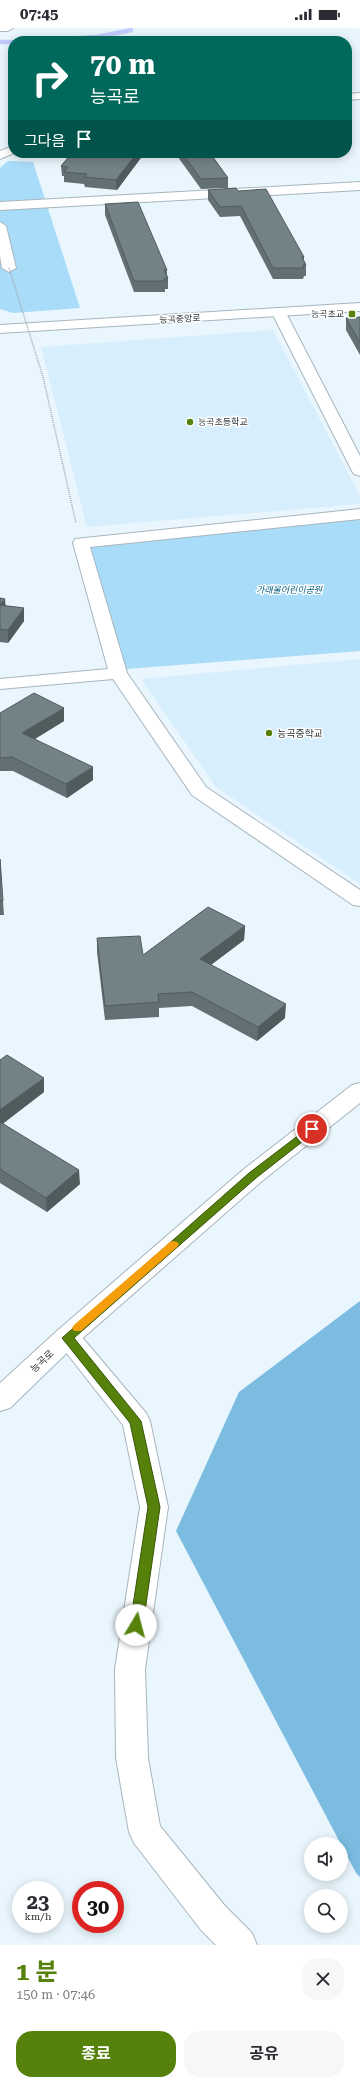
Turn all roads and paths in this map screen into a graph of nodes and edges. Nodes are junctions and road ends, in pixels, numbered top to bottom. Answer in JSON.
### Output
{"nodes":[{"id":1,"x":0,"y":28,"type":"edge"},
{"id":2,"x":8,"y":28,"type":"edge"},
{"id":3,"x":360,"y":186,"type":"edge"},
{"id":4,"x":0,"y":206,"type":"edge"},
{"id":5,"x":0,"y":226,"type":"edge"},
{"id":6,"x":9,"y":268,"type":"joint"},
{"id":7,"x":360,"y":307,"type":"edge"},
{"id":8,"x":279,"y":313,"type":"junction"},
{"id":9,"x":0,"y":329,"type":"edge"},
{"id":10,"x":360,"y":471,"type":"edge"},
{"id":11,"x":360,"y":514,"type":"edge"},
{"id":12,"x":81,"y":543,"type":"junction"},
{"id":13,"x":118,"y":673,"type":"junction"},
{"id":14,"x":0,"y":684,"type":"edge"},
{"id":15,"x":360,"y":900,"type":"edge"},
{"id":16,"x":360,"y":1092,"type":"edge"},
{"id":17,"x":67,"y":1338,"type":"junction"},
{"id":18,"x":0,"y":1400,"type":"edge"},
{"id":19,"x":240,"y":1945,"type":"edge"}],
"edges":[{"from":1,"to":2,"type":"street"},
{"from":3,"to":4,"type":"street"},
{"from":5,"to":6,"type":"street"},
{"from":6,"to":12,"type":"path","bridge":true},
{"from":7,"to":8,"type":"street","name":"능곡중앙로"},
{"from":8,"to":9,"type":"street","name":"능곡중앙로"},
{"from":8,"to":10,"type":"street"},
{"from":11,"to":12,"type":"street"},
{"from":12,"to":13,"type":"street"},
{"from":13,"to":14,"type":"street"},
{"from":13,"to":15,"type":"street"},
{"from":16,"to":17,"type":"street","name":"능곡로"},
{"from":17,"to":18,"type":"street","name":"능곡로"},
{"from":17,"to":19,"type":"street"}]}
